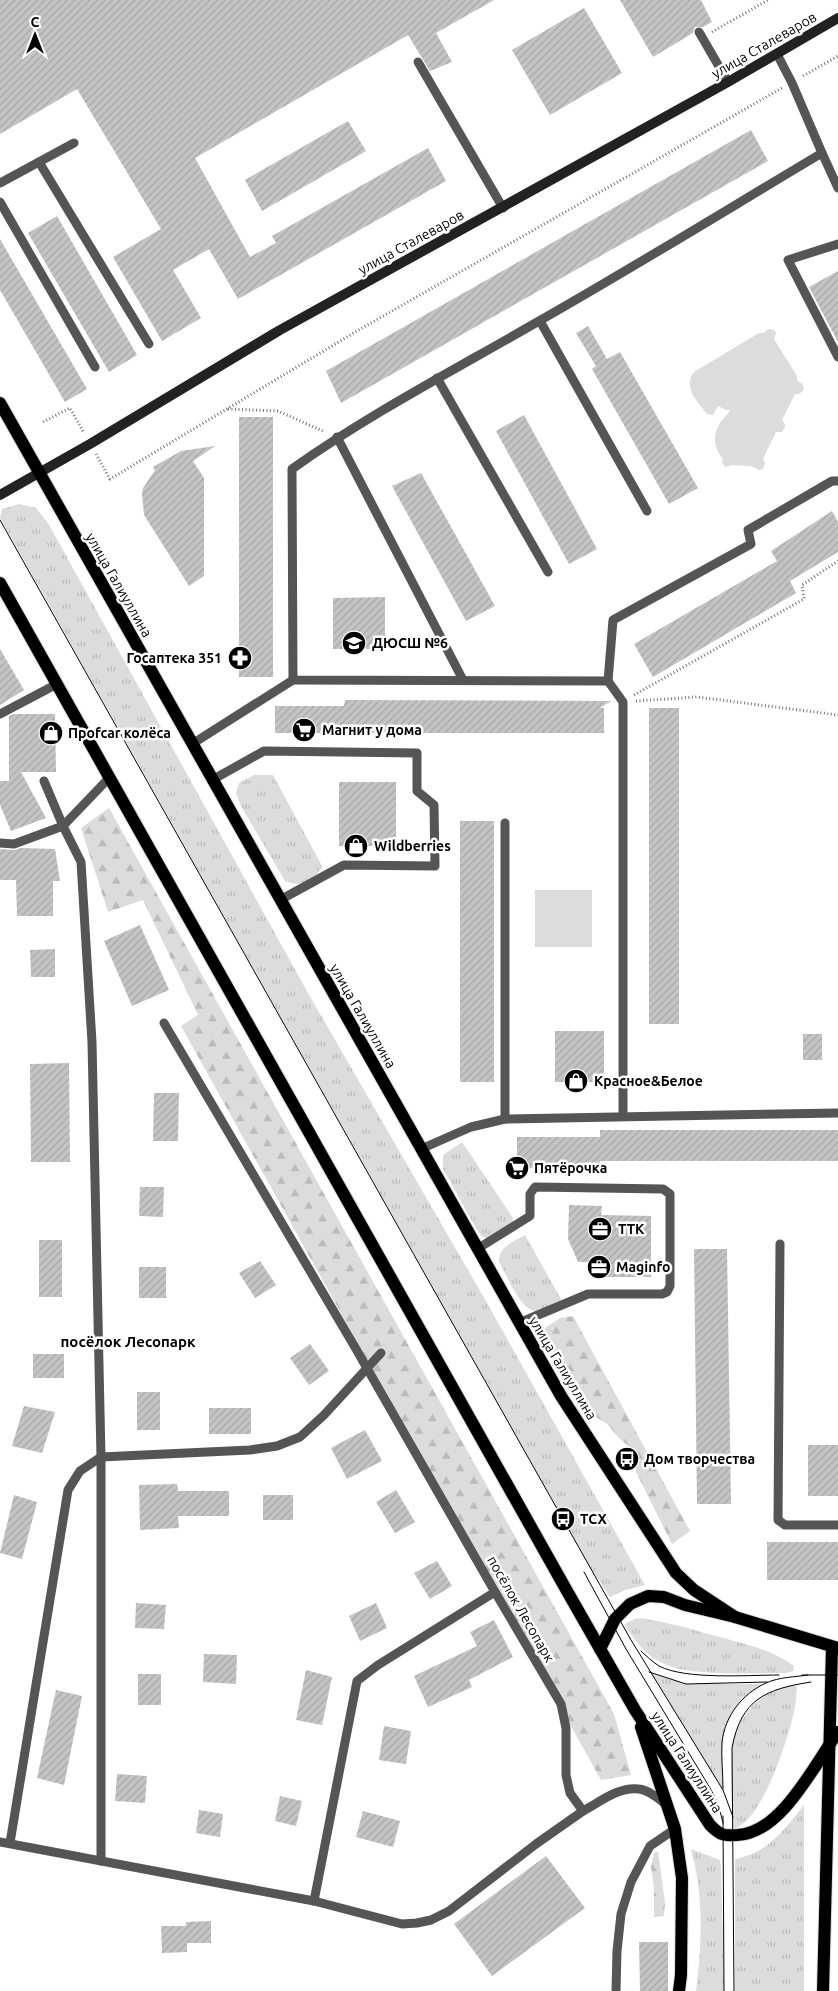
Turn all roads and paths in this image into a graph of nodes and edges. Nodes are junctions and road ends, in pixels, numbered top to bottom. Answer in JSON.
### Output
{"nodes":[{"id":1,"x":768,"y":0,"type":"edge"},
{"id":2,"x":838,"y":18,"type":"edge"},
{"id":3,"x":701,"y":34,"type":"joint"},
{"id":4,"x":777,"y":54,"type":"junction"},
{"id":5,"x":838,"y":56,"type":"edge"},
{"id":6,"x":418,"y":62,"type":"dead end"},
{"id":7,"x":728,"y":82,"type":"junction"},
{"id":8,"x":792,"y":83,"type":"junction"},
{"id":9,"x":74,"y":144,"type":"dead end"},
{"id":10,"x":822,"y":153,"type":"junction"},
{"id":11,"x":39,"y":162,"type":"junction"},
{"id":12,"x":0,"y":183,"type":"edge"},
{"id":13,"x":838,"y":188,"type":"edge"},
{"id":14,"x":0,"y":202,"type":"edge"},
{"id":15,"x":503,"y":208,"type":"junction"},
{"id":16,"x":838,"y":244,"type":"edge"},
{"id":17,"x":540,"y":321,"type":"junction"},
{"id":18,"x":149,"y":344,"type":"dead end"},
{"id":19,"x":838,"y":357,"type":"edge"},
{"id":20,"x":95,"y":367,"type":"dead end"},
{"id":21,"x":437,"y":378,"type":"junction"},
{"id":22,"x":0,"y":403,"type":"edge"},
{"id":23,"x":227,"y":409,"type":"junction"},
{"id":24,"x":43,"y":422,"type":"dead end"},
{"id":25,"x":336,"y":437,"type":"junction"},
{"id":26,"x":90,"y":444,"type":"junction"},
{"id":27,"x":39,"y":474,"type":"junction"},
{"id":28,"x":838,"y":480,"type":"edge"},
{"id":29,"x":0,"y":495,"type":"edge"},
{"id":30,"x":647,"y":511,"type":"dead end"},
{"id":31,"x":838,"y":561,"type":"edge"},
{"id":32,"x":548,"y":572,"type":"dead end"},
{"id":33,"x":0,"y":583,"type":"edge"},
{"id":34,"x":293,"y":680,"type":"junction"},
{"id":35,"x":463,"y":680,"type":"junction"},
{"id":36,"x":608,"y":681,"type":"junction"},
{"id":37,"x":57,"y":684,"type":"junction"},
{"id":38,"x":623,"y":702,"type":"junction"},
{"id":39,"x":0,"y":714,"type":"edge"},
{"id":40,"x":838,"y":715,"type":"edge"},
{"id":41,"x":192,"y":744,"type":"junction"},
{"id":42,"x":109,"y":778,"type":"junction"},
{"id":43,"x":212,"y":780,"type":"junction"},
{"id":44,"x":44,"y":781,"type":"dead end"},
{"id":45,"x":505,"y":823,"type":"dead end"},
{"id":46,"x":63,"y":826,"type":"junction"},
{"id":47,"x":0,"y":843,"type":"edge"},
{"id":48,"x":280,"y":900,"type":"junction"},
{"id":49,"x":164,"y":1023,"type":"dead end"},
{"id":50,"x":838,"y":1113,"type":"edge"},
{"id":51,"x":623,"y":1116,"type":"junction"},
{"id":52,"x":506,"y":1119,"type":"junction"},
{"id":53,"x":421,"y":1149,"type":"junction"},
{"id":54,"x":780,"y":1244,"type":"dead end"},
{"id":55,"x":477,"y":1248,"type":"junction"},
{"id":56,"x":519,"y":1323,"type":"junction"},
{"id":57,"x":381,"y":1353,"type":"dead end"},
{"id":58,"x":367,"y":1370,"type":"junction"},
{"id":59,"x":101,"y":1457,"type":"junction"},
{"id":60,"x":838,"y":1525,"type":"edge"},
{"id":61,"x":494,"y":1592,"type":"junction"},
{"id":62,"x":735,"y":1617,"type":"junction"},
{"id":63,"x":835,"y":1648,"type":"edge"},
{"id":64,"x":600,"y":1649,"type":"junction"},
{"id":65,"x":635,"y":1710,"type":"junction"},
{"id":66,"x":838,"y":1732,"type":"edge"},
{"id":67,"x":830,"y":1743,"type":"junction"},
{"id":68,"x":667,"y":1805,"type":"junction"},
{"id":69,"x":584,"y":1811,"type":"junction"},
{"id":70,"x":675,"y":1828,"type":"junction"},
{"id":71,"x":0,"y":1842,"type":"edge"},
{"id":72,"x":10,"y":1843,"type":"junction"},
{"id":73,"x":101,"y":1861,"type":"junction"},
{"id":74,"x":314,"y":1902,"type":"junction"},
{"id":75,"x":616,"y":1991,"type":"edge"},
{"id":76,"x":679,"y":1991,"type":"edge"},
{"id":77,"x":823,"y":1991,"type":"edge"}],
"edges":[{"from":1,"to":3,"type":"path"},
{"from":2,"to":4,"type":"main road","name":"улица Сталеваров"},
{"from":3,"to":7,"type":"lane"},
{"from":4,"to":7,"type":"main road","name":"улица Сталеваров"},
{"from":4,"to":8,"type":"lane"},
{"from":5,"to":8,"type":"path"},
{"from":6,"to":15,"type":"lane"},
{"from":7,"to":15,"type":"main road","name":"улица Сталеваров"},
{"from":8,"to":10,"type":"lane"},
{"from":8,"to":23,"type":"path"},
{"from":9,"to":11,"type":"lane"},
{"from":10,"to":13,"type":"lane"},
{"from":10,"to":17,"type":"lane"},
{"from":11,"to":12,"type":"lane"},
{"from":11,"to":18,"type":"lane"},
{"from":14,"to":20,"type":"lane"},
{"from":15,"to":26,"type":"main road","name":"улица Сталеваров"},
{"from":16,"to":19,"type":"lane"},
{"from":17,"to":21,"type":"lane"},
{"from":17,"to":30,"type":"lane"},
{"from":21,"to":25,"type":"lane"},
{"from":21,"to":32,"type":"lane"},
{"from":22,"to":27,"type":"main road","name":"улица Галиуллина"},
{"from":23,"to":25,"type":"path"},
{"from":23,"to":26,"type":"path"},
{"from":24,"to":26,"type":"path"},
{"from":25,"to":34,"type":"lane"},
{"from":25,"to":35,"type":"lane"},
{"from":26,"to":27,"type":"main road","name":"улица Сталеваров"},
{"from":27,"to":29,"type":"main road","name":"улица Сталеваров"},
{"from":27,"to":41,"type":"main road","name":"улица Галиуллина"},
{"from":28,"to":36,"type":"lane"},
{"from":31,"to":38,"type":"path"},
{"from":33,"to":37,"type":"main road","name":"улица Галиуллина"},
{"from":34,"to":35,"type":"lane"},
{"from":34,"to":41,"type":"lane"},
{"from":35,"to":36,"type":"lane"},
{"from":36,"to":38,"type":"lane"},
{"from":37,"to":39,"type":"lane"},
{"from":37,"to":42,"type":"main road","name":"улица Галиуллина"},
{"from":38,"to":40,"type":"path"},
{"from":38,"to":51,"type":"lane"},
{"from":41,"to":43,"type":"main road","name":"улица Галиуллина"},
{"from":42,"to":46,"type":"lane"},
{"from":42,"to":64,"type":"main road","name":"улица Галиуллина"},
{"from":43,"to":48,"type":"main road","name":"улица Галиуллина"},
{"from":43,"to":48,"type":"lane"},
{"from":44,"to":46,"type":"lane"},
{"from":45,"to":52,"type":"lane"},
{"from":46,"to":47,"type":"lane"},
{"from":46,"to":59,"type":"lane"},
{"from":48,"to":53,"type":"main road","name":"улица Галиуллина"},
{"from":49,"to":58,"type":"lane","name":"посёлок Лесопарк"},
{"from":50,"to":51,"type":"lane"},
{"from":51,"to":52,"type":"lane"},
{"from":52,"to":53,"type":"lane"},
{"from":53,"to":55,"type":"main road","name":"улица Галиуллина"},
{"from":54,"to":60,"type":"lane"},
{"from":55,"to":56,"type":"main road","name":"улица Галиуллина"},
{"from":55,"to":56,"type":"lane"},
{"from":56,"to":62,"type":"main road","name":"улица Галиуллина"},
{"from":57,"to":58,"type":"lane"},
{"from":58,"to":59,"type":"lane"},
{"from":58,"to":61,"type":"lane","name":"посёлок Лесопарк"},
{"from":59,"to":72,"type":"lane"},
{"from":59,"to":73,"type":"lane"},
{"from":61,"to":69,"type":"lane","name":"посёлок Лесопарк"},
{"from":61,"to":74,"type":"lane"},
{"from":62,"to":63,"type":"main road","name":"улица Галиуллина"},
{"from":62,"to":64,"type":"main road","name":"улица Галиуллина"},
{"from":63,"to":67,"type":"main road","name":"улица Галиуллина"},
{"from":64,"to":65,"type":"main road","name":"улица Галиуллина"},
{"from":65,"to":67,"type":"main road","name":"улица Галиуллина"},
{"from":65,"to":68,"type":"main road"},
{"from":66,"to":67,"type":"main road"},
{"from":67,"to":77,"type":"main road","name":"улица Галиуллина"},
{"from":68,"to":69,"type":"lane"},
{"from":68,"to":70,"type":"main road"},
{"from":69,"to":74,"type":"lane"},
{"from":70,"to":75,"type":"lane"},
{"from":70,"to":76,"type":"main road"},
{"from":71,"to":72,"type":"lane"},
{"from":72,"to":73,"type":"lane"},
{"from":73,"to":74,"type":"lane"}]}
